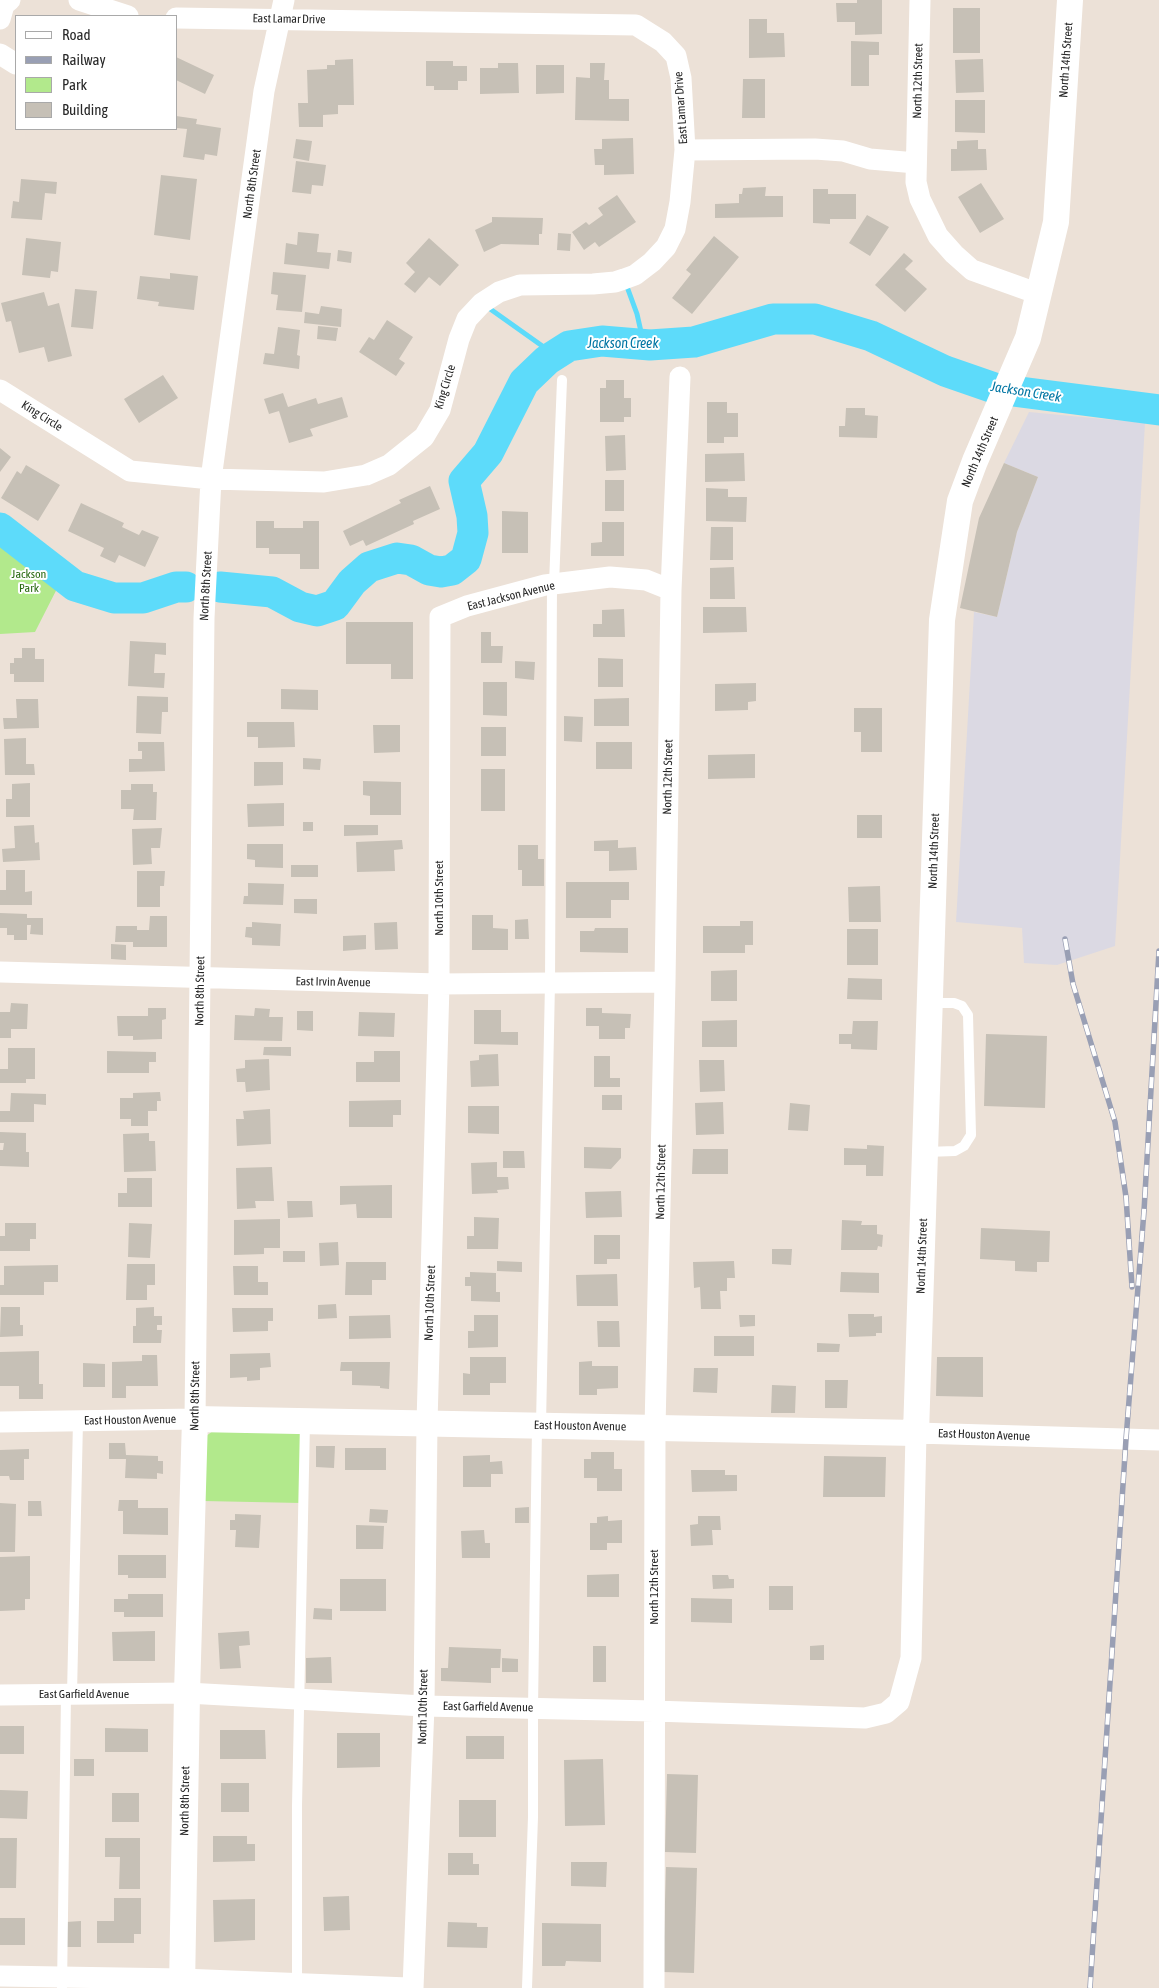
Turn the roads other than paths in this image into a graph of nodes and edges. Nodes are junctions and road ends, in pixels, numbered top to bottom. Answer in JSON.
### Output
{"nodes":[{"id":1,"x":10,"y":0,"type":"edge"},
{"id":2,"x":79,"y":0,"type":"edge"},
{"id":3,"x":920,"y":0,"type":"edge"},
{"id":4,"x":1070,"y":0,"type":"edge"},
{"id":5,"x":282,"y":9,"type":"edge"},
{"id":6,"x":125,"y":15,"type":"edge"},
{"id":7,"x":178,"y":18,"type":"edge"},
{"id":8,"x":0,"y":19,"type":"edge"},
{"id":9,"x":0,"y":54,"type":"edge"},
{"id":10,"x":15,"y":63,"type":"edge"},
{"id":11,"x":685,"y":150,"type":"junction"},
{"id":12,"x":916,"y":163,"type":"junction"},
{"id":13,"x":1039,"y":294,"type":"junction"},
{"id":14,"x":680,"y":377,"type":"dead end"},
{"id":15,"x":562,"y":380,"type":"dead end"},
{"id":16,"x":0,"y":390,"type":"edge"},
{"id":17,"x":211,"y":479,"type":"junction"},
{"id":18,"x":553,"y":584,"type":"junction"},
{"id":19,"x":671,"y":590,"type":"junction"},
{"id":20,"x":440,"y":617,"type":"joint"},
{"id":21,"x":0,"y":972,"type":"edge"},
{"id":22,"x":200,"y":979,"type":"junction"},
{"id":23,"x":665,"y":982,"type":"junction"},
{"id":24,"x":550,"y":983,"type":"junction"},
{"id":25,"x":439,"y":984,"type":"junction"},
{"id":26,"x":930,"y":1003,"type":"junction"},
{"id":27,"x":925,"y":1152,"type":"junction"},
{"id":28,"x":195,"y":1419,"type":"junction"},
{"id":29,"x":78,"y":1420,"type":"junction"},
{"id":30,"x":305,"y":1421,"type":"junction"},
{"id":31,"x":0,"y":1422,"type":"edge"},
{"id":32,"x":427,"y":1423,"type":"junction"},
{"id":33,"x":539,"y":1426,"type":"junction"},
{"id":34,"x":655,"y":1428,"type":"junction"},
{"id":35,"x":916,"y":1433,"type":"junction"},
{"id":36,"x":1159,"y":1440,"type":"edge"},
{"id":37,"x":187,"y":1693,"type":"junction"},
{"id":38,"x":0,"y":1694,"type":"edge"},
{"id":39,"x":69,"y":1694,"type":"junction"},
{"id":40,"x":299,"y":1699,"type":"junction"},
{"id":41,"x":424,"y":1706,"type":"junction"},
{"id":42,"x":533,"y":1708,"type":"junction"},
{"id":43,"x":654,"y":1711,"type":"junction"},
{"id":44,"x":886,"y":1713,"type":"joint"},
{"id":45,"x":0,"y":1976,"type":"edge"},
{"id":46,"x":62,"y":1982,"type":"edge"},
{"id":47,"x":182,"y":1983,"type":"edge"},
{"id":48,"x":297,"y":1986,"type":"edge"},
{"id":49,"x":408,"y":1988,"type":"edge"},
{"id":50,"x":412,"y":1988,"type":"edge"},
{"id":51,"x":527,"y":1988,"type":"edge"},
{"id":52,"x":654,"y":1988,"type":"edge"}],
"edges":[{"from":1,"to":8,"type":"street"},
{"from":2,"to":6,"type":"street"},
{"from":3,"to":12,"type":"street","name":"North 12th Street"},
{"from":4,"to":13,"type":"street","name":"North 14th Street"},
{"from":5,"to":7,"type":"street","name":"East Lamar Drive"},
{"from":5,"to":11,"type":"street","name":"East Lamar Drive"},
{"from":5,"to":17,"type":"street","name":"North 8th Street"},
{"from":9,"to":10,"type":"street"},
{"from":11,"to":12,"type":"street","name":"East Lamar Drive"},
{"from":11,"to":17,"type":"street","name":"King Circle"},
{"from":12,"to":13,"type":"street"},
{"from":13,"to":26,"type":"street","name":"North 14th Street"},
{"from":14,"to":19,"type":"street","name":"North 12th Street"},
{"from":15,"to":18,"type":"lane"},
{"from":16,"to":17,"type":"street","name":"King Circle"},
{"from":17,"to":22,"type":"street","name":"North 8th Street"},
{"from":18,"to":19,"type":"street","name":"East Jackson Avenue"},
{"from":18,"to":20,"type":"street","name":"East Jackson Avenue"},
{"from":18,"to":24,"type":"lane"},
{"from":19,"to":23,"type":"street","name":"North 12th Street"},
{"from":20,"to":25,"type":"street","name":"North 10th Street"},
{"from":21,"to":22,"type":"street","name":"East Irvin Avenue"},
{"from":22,"to":25,"type":"street","name":"East Irvin Avenue"},
{"from":22,"to":28,"type":"street","name":"North 8th Street"},
{"from":23,"to":24,"type":"street","name":"East Irvin Avenue"},
{"from":23,"to":34,"type":"street","name":"North 12th Street"},
{"from":24,"to":25,"type":"street","name":"East Irvin Avenue"},
{"from":24,"to":33,"type":"lane"},
{"from":25,"to":32,"type":"street","name":"North 10th Street"},
{"from":26,"to":27,"type":"street","name":"North 14th Street"},
{"from":26,"to":27,"type":"lane"},
{"from":27,"to":35,"type":"street","name":"North 14th Street"},
{"from":28,"to":29,"type":"street","name":"East Houston Avenue"},
{"from":28,"to":30,"type":"street","name":"East Houston Avenue"},
{"from":28,"to":37,"type":"street","name":"North 8th Street"},
{"from":29,"to":31,"type":"street","name":"East Houston Avenue"},
{"from":29,"to":39,"type":"lane"},
{"from":30,"to":32,"type":"street","name":"East Houston Avenue"},
{"from":30,"to":40,"type":"lane"},
{"from":32,"to":33,"type":"street","name":"East Houston Avenue"},
{"from":32,"to":41,"type":"street","name":"North 10th Street"},
{"from":33,"to":34,"type":"street","name":"East Houston Avenue"},
{"from":33,"to":42,"type":"lane"},
{"from":34,"to":35,"type":"street","name":"East Houston Avenue"},
{"from":34,"to":43,"type":"street","name":"North 12th Street"},
{"from":35,"to":36,"type":"street","name":"East Houston Avenue"},
{"from":35,"to":44,"type":"street","name":"North 14th Street"},
{"from":37,"to":39,"type":"street","name":"East Garfield Avenue"},
{"from":37,"to":40,"type":"street","name":"East Garfield Avenue"},
{"from":37,"to":47,"type":"street","name":"North 8th Street"},
{"from":38,"to":39,"type":"street","name":"East Garfield Avenue"},
{"from":39,"to":46,"type":"lane"},
{"from":40,"to":41,"type":"street","name":"East Garfield Avenue"},
{"from":40,"to":48,"type":"lane"},
{"from":41,"to":42,"type":"street","name":"East Garfield Avenue"},
{"from":41,"to":50,"type":"street","name":"North 10th Street"},
{"from":42,"to":43,"type":"street","name":"East Garfield Avenue"},
{"from":42,"to":51,"type":"lane"},
{"from":43,"to":44,"type":"street","name":"East Garfield Avenue"},
{"from":43,"to":52,"type":"street","name":"North 12th Street"},
{"from":45,"to":46,"type":"street"},
{"from":46,"to":47,"type":"street"},
{"from":47,"to":48,"type":"street"},
{"from":48,"to":49,"type":"street"}]}
